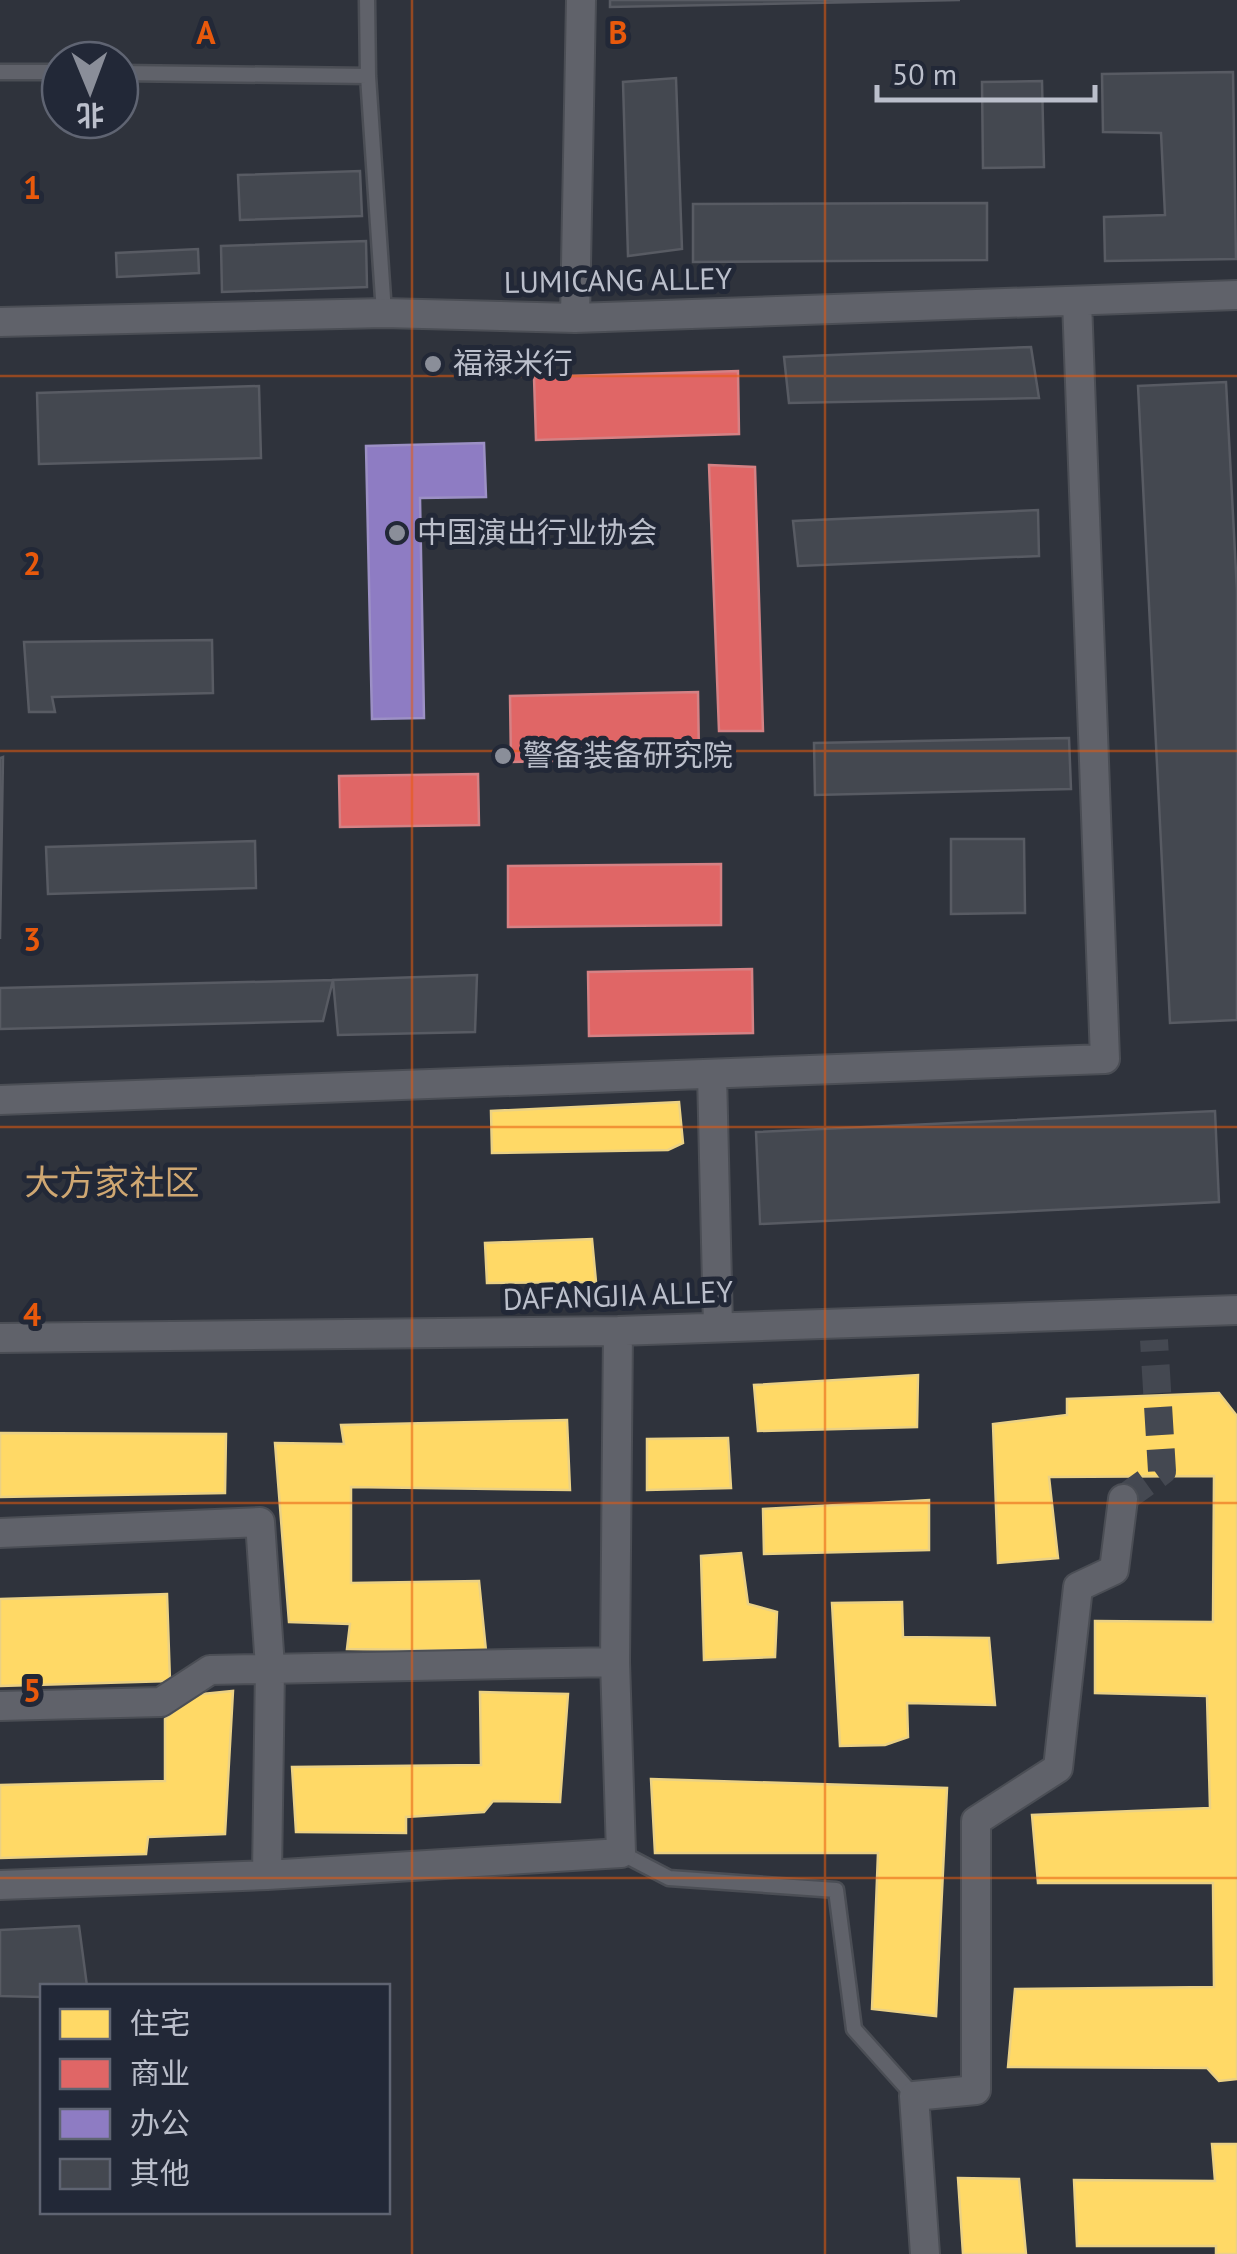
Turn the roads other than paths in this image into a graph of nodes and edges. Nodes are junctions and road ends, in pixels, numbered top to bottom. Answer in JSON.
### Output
{"nodes":[{"id":1,"x":367,"y":0,"type":"edge"},
{"id":2,"x":581,"y":0,"type":"edge"},
{"id":3,"x":0,"y":72,"type":"edge"},
{"id":4,"x":40,"y":72,"type":"edge"},
{"id":5,"x":140,"y":73,"type":"edge"},
{"id":6,"x":368,"y":76,"type":"junction"},
{"id":7,"x":1237,"y":295,"type":"edge"},
{"id":8,"x":1078,"y":301,"type":"junction"},
{"id":9,"x":384,"y":313,"type":"junction"},
{"id":10,"x":575,"y":318,"type":"junction"},
{"id":11,"x":0,"y":322,"type":"edge"},
{"id":12,"x":712,"y":1074,"type":"junction"},
{"id":13,"x":0,"y":1100,"type":"edge"},
{"id":14,"x":1237,"y":1310,"type":"edge"},
{"id":15,"x":718,"y":1326,"type":"junction"},
{"id":16,"x":618,"y":1331,"type":"junction"},
{"id":17,"x":0,"y":1338,"type":"edge"},
{"id":18,"x":1122,"y":1499,"type":"dead end"},
{"id":19,"x":0,"y":1533,"type":"edge"},
{"id":20,"x":615,"y":1662,"type":"junction"},
{"id":21,"x":270,"y":1668,"type":"junction"},
{"id":22,"x":0,"y":1706,"type":"edge"},
{"id":23,"x":621,"y":1853,"type":"junction"},
{"id":24,"x":267,"y":1875,"type":"junction"},
{"id":25,"x":0,"y":1885,"type":"edge"},
{"id":26,"x":914,"y":2096,"type":"junction"},
{"id":27,"x":925,"y":2254,"type":"edge"}],
"edges":[{"from":1,"to":6,"type":"lane"},
{"from":2,"to":10,"type":"street"},
{"from":3,"to":4,"type":"lane"},
{"from":5,"to":6,"type":"lane"},
{"from":6,"to":9,"type":"lane"},
{"from":7,"to":8,"type":"street","name":"LUMICANG ALLEY"},
{"from":8,"to":10,"type":"street","name":"LUMICANG ALLEY"},
{"from":8,"to":12,"type":"street"},
{"from":9,"to":10,"type":"street","name":"LUMICANG ALLEY"},
{"from":9,"to":11,"type":"street","name":"LUMICANG ALLEY"},
{"from":12,"to":13,"type":"street"},
{"from":12,"to":15,"type":"street"},
{"from":14,"to":15,"type":"street","name":"DAFANGJIA ALLEY"},
{"from":15,"to":16,"type":"street","name":"DAFANGJIA ALLEY"},
{"from":16,"to":17,"type":"street","name":"DAFANGJIA ALLEY"},
{"from":16,"to":20,"type":"street"},
{"from":18,"to":26,"type":"street"},
{"from":19,"to":21,"type":"street"},
{"from":20,"to":21,"type":"street"},
{"from":20,"to":23,"type":"street"},
{"from":21,"to":22,"type":"street"},
{"from":21,"to":24,"type":"street"},
{"from":23,"to":24,"type":"street"},
{"from":23,"to":26,"type":"lane"},
{"from":24,"to":25,"type":"street"},
{"from":26,"to":27,"type":"street"}]}
